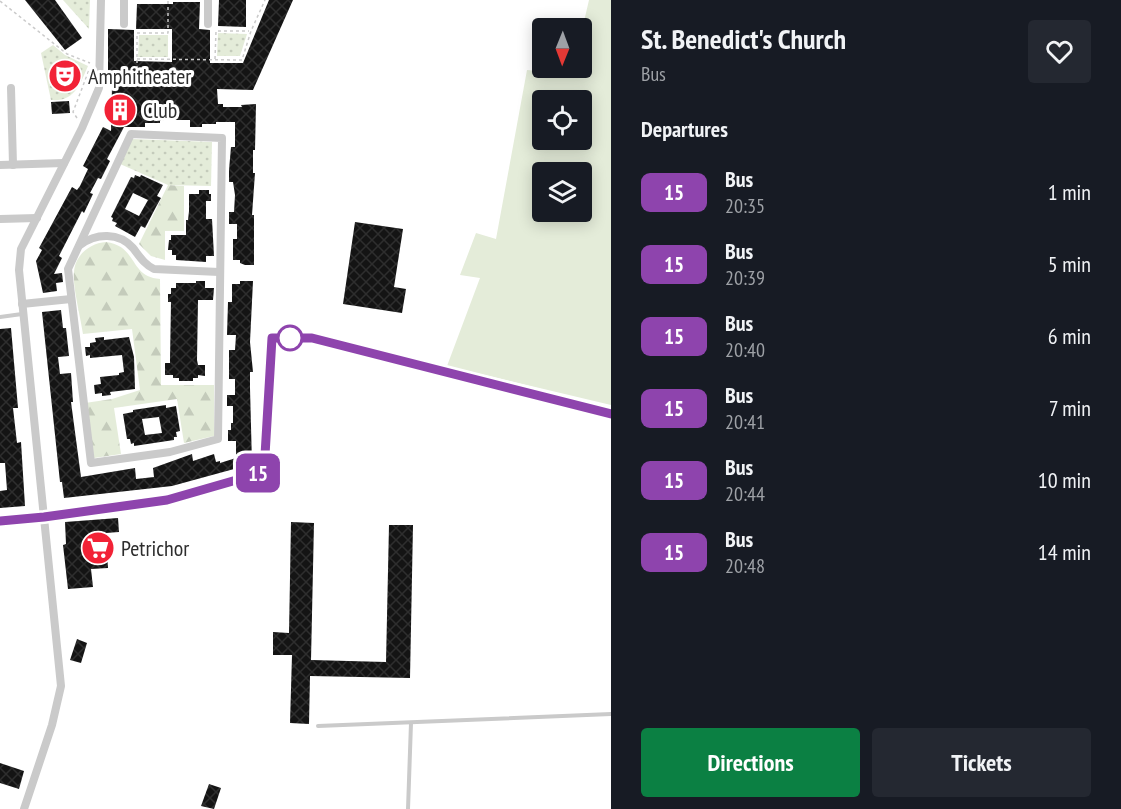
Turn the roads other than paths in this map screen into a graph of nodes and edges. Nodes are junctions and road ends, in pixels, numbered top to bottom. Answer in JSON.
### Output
{"nodes":[{"id":1,"x":101,"y":0,"type":"edge"},
{"id":2,"x":124,"y":0,"type":"edge"},
{"id":3,"x":208,"y":0,"type":"edge"},
{"id":4,"x":124,"y":24,"type":"dead end"},
{"id":5,"x":208,"y":24,"type":"dead end"},
{"id":6,"x":11,"y":87,"type":"dead end"},
{"id":7,"x":64,"y":163,"type":"junction"},
{"id":8,"x":0,"y":165,"type":"edge"},
{"id":9,"x":13,"y":165,"type":"junction"},
{"id":10,"x":37,"y":218,"type":"junction"},
{"id":11,"x":0,"y":219,"type":"edge"},
{"id":12,"x":77,"y":248,"type":"junction"},
{"id":13,"x":219,"y":272,"type":"junction"},
{"id":14,"x":71,"y":299,"type":"junction"},
{"id":15,"x":22,"y":304,"type":"junction"},
{"id":16,"x":23,"y":314,"type":"junction"},
{"id":17,"x":0,"y":318,"type":"edge"},
{"id":18,"x":611,"y":414,"type":"edge"},
{"id":19,"x":44,"y":517,"type":"junction"},
{"id":20,"x":0,"y":521,"type":"edge"},
{"id":21,"x":611,"y":714,"type":"edge"},
{"id":22,"x":411,"y":723,"type":"junction"},
{"id":23,"x":318,"y":726,"type":"dead end"},
{"id":24,"x":24,"y":809,"type":"edge"},
{"id":25,"x":408,"y":809,"type":"edge"}],
"edges":[{"from":1,"to":7,"type":"street"},
{"from":2,"to":4,"type":"street"},
{"from":3,"to":5,"type":"street"},
{"from":6,"to":9,"type":"street"},
{"from":7,"to":9,"type":"street"},
{"from":7,"to":10,"type":"street"},
{"from":8,"to":9,"type":"street"},
{"from":10,"to":11,"type":"street"},
{"from":10,"to":15,"type":"street"},
{"from":12,"to":13,"type":"street"},
{"from":12,"to":13,"type":"street"},
{"from":12,"to":14,"type":"street"},
{"from":13,"to":14,"type":"street"},
{"from":14,"to":15,"type":"street"},
{"from":15,"to":16,"type":"street"},
{"from":16,"to":17,"type":"lane"},
{"from":16,"to":19,"type":"street"},
{"from":18,"to":19,"type":"street"},
{"from":19,"to":20,"type":"street"},
{"from":19,"to":24,"type":"street"},
{"from":21,"to":22,"type":"lane"},
{"from":22,"to":23,"type":"lane"},
{"from":22,"to":25,"type":"lane"}]}
